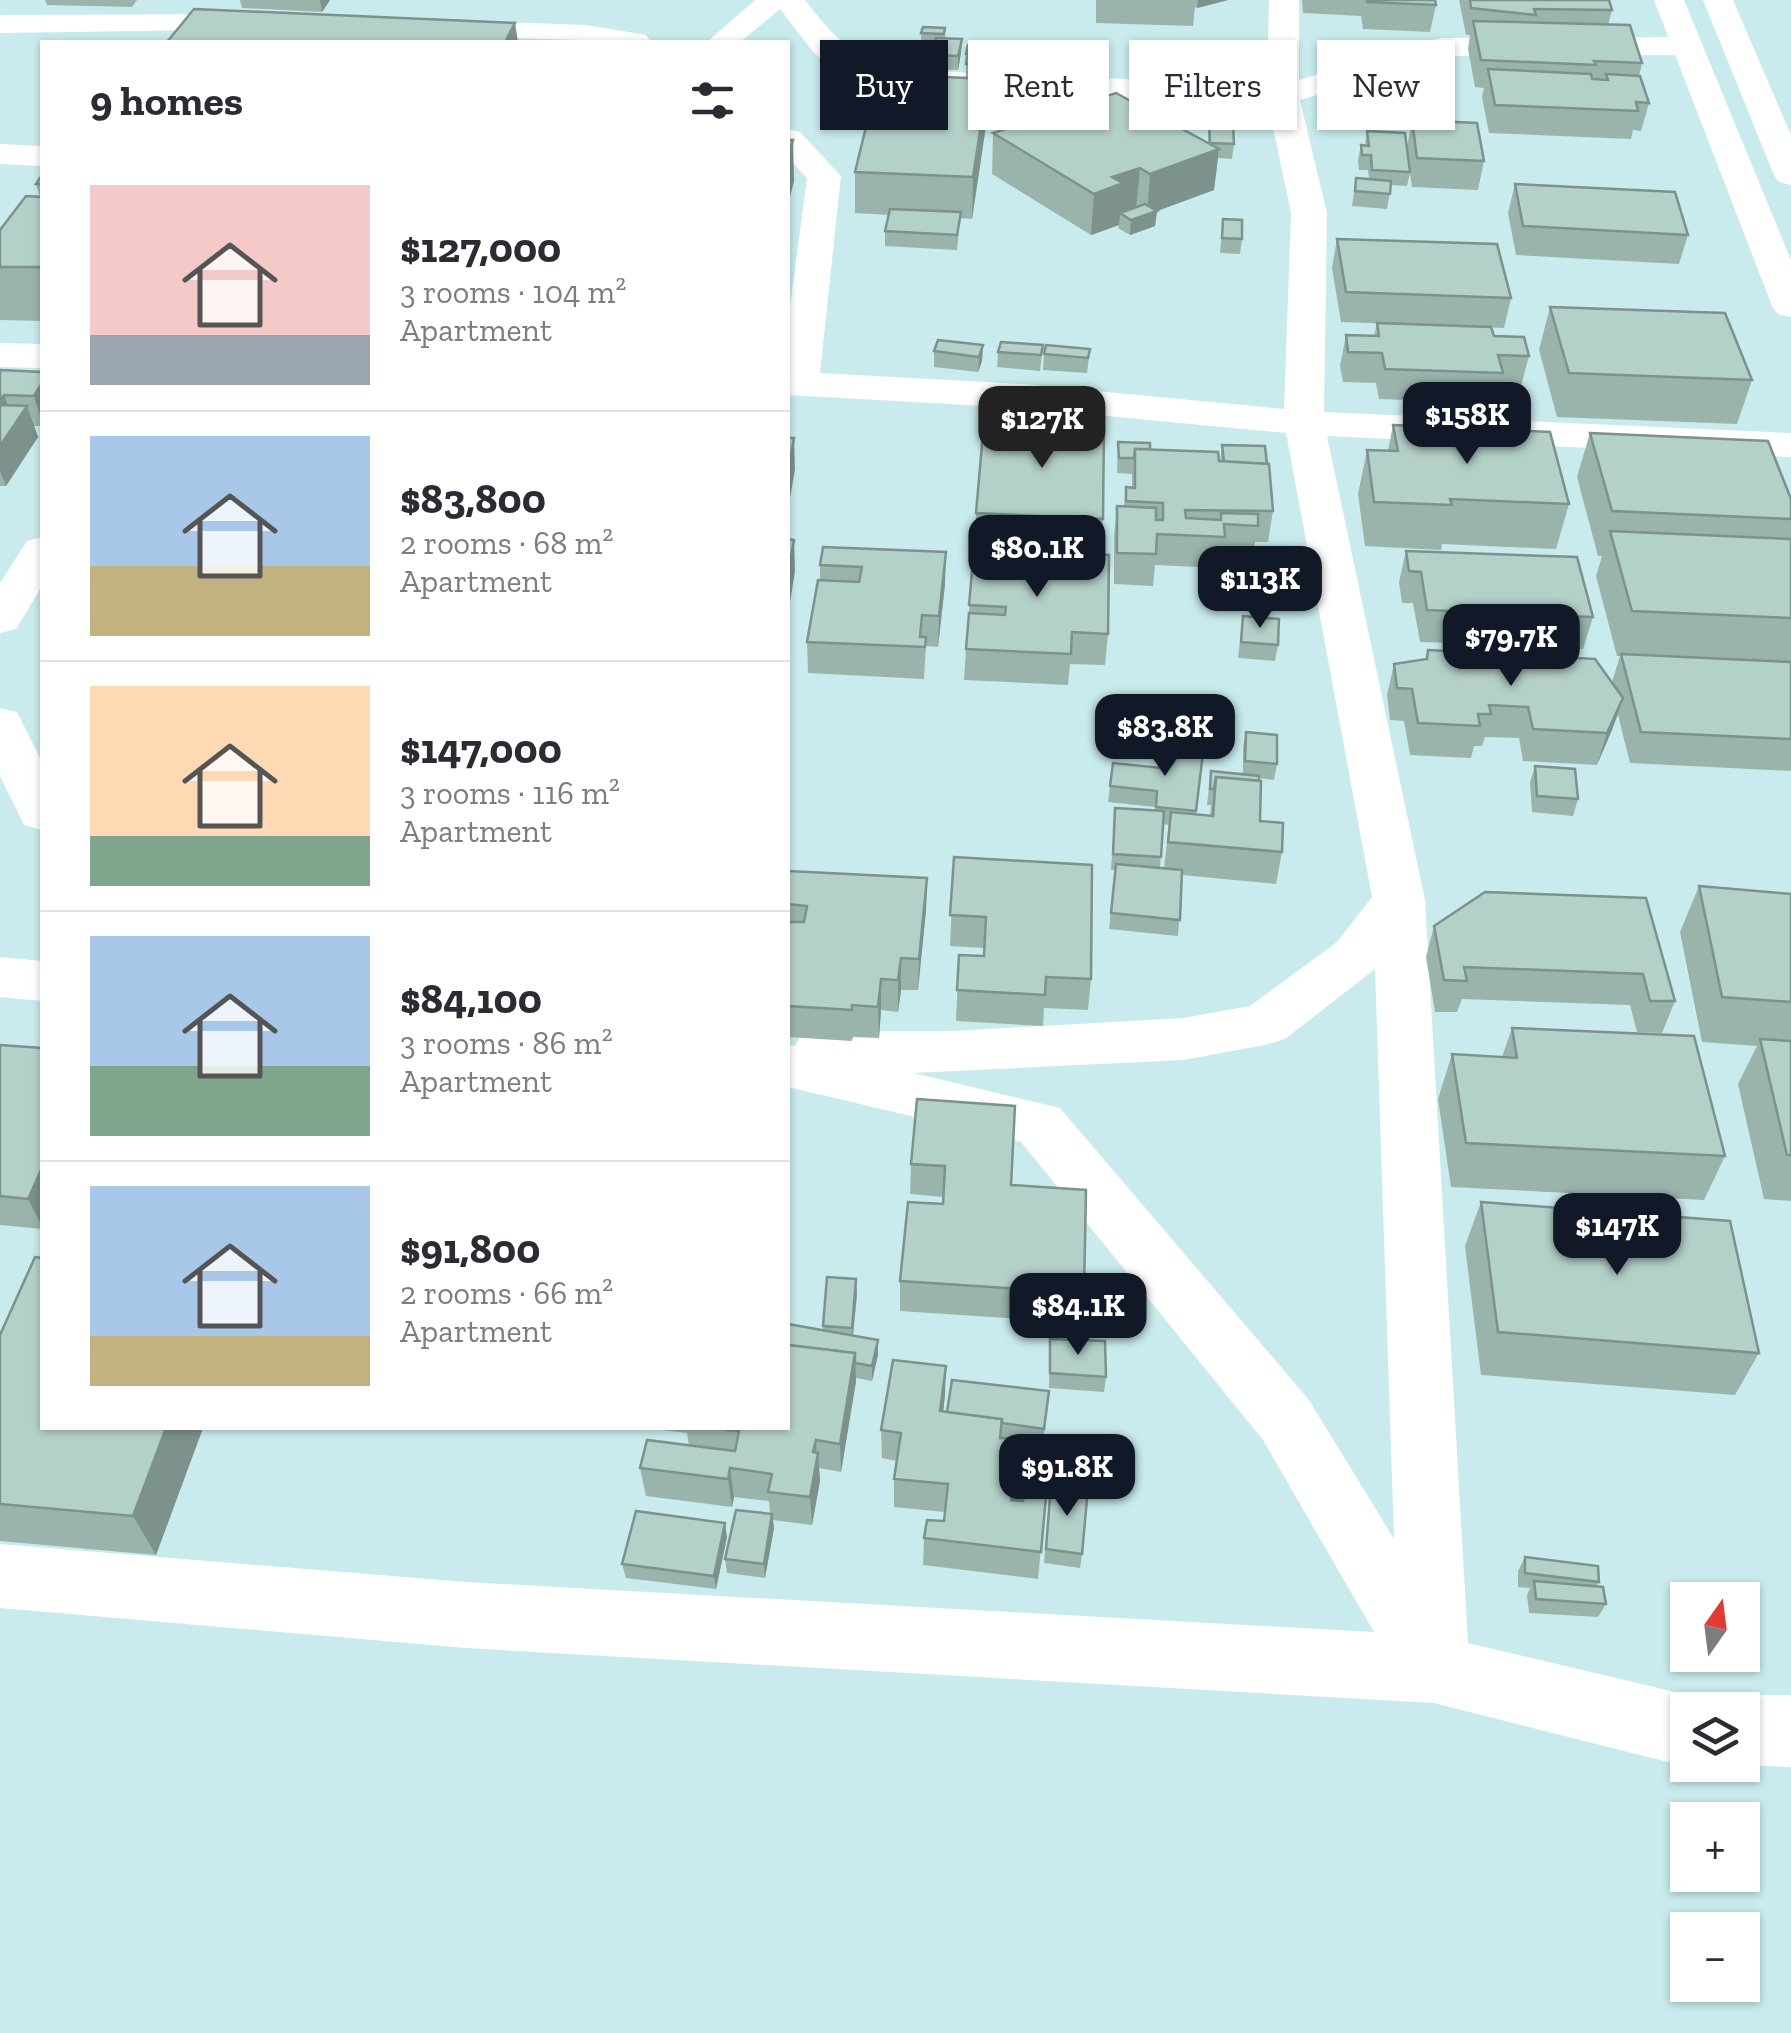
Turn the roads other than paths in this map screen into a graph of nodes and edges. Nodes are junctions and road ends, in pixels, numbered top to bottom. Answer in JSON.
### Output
{"nodes":[{"id":1,"x":773,"y":0,"type":"edge"},
{"id":2,"x":788,"y":0,"type":"edge"},
{"id":3,"x":1284,"y":0,"type":"edge"},
{"id":4,"x":1669,"y":0,"type":"edge"},
{"id":5,"x":1718,"y":0,"type":"edge"},
{"id":6,"x":0,"y":24,"type":"edge"},
{"id":7,"x":290,"y":24,"type":"edge"},
{"id":8,"x":409,"y":28,"type":"edge"},
{"id":9,"x":623,"y":40,"type":"edge"},
{"id":10,"x":724,"y":40,"type":"edge"},
{"id":11,"x":1284,"y":40,"type":"edge"},
{"id":12,"x":1688,"y":46,"type":"junction"},
{"id":13,"x":1129,"y":88,"type":"edge"},
{"id":14,"x":1297,"y":90,"type":"edge"},
{"id":15,"x":1289,"y":130,"type":"edge"},
{"id":16,"x":790,"y":141,"type":"edge"},
{"id":17,"x":0,"y":154,"type":"edge"},
{"id":18,"x":40,"y":156,"type":"edge"},
{"id":19,"x":1790,"y":169,"type":"edge"},
{"id":20,"x":1791,"y":306,"type":"edge"},
{"id":21,"x":0,"y":355,"type":"edge"},
{"id":22,"x":40,"y":356,"type":"edge"},
{"id":23,"x":793,"y":384,"type":"edge"},
{"id":24,"x":1304,"y":423,"type":"junction"},
{"id":25,"x":1791,"y":445,"type":"edge"},
{"id":26,"x":40,"y":553,"type":"edge"},
{"id":27,"x":0,"y":619,"type":"edge"},
{"id":28,"x":0,"y":723,"type":"edge"},
{"id":29,"x":40,"y":809,"type":"edge"},
{"id":30,"x":1399,"y":900,"type":"junction"},
{"id":31,"x":0,"y":977,"type":"edge"},
{"id":32,"x":40,"y":982,"type":"edge"},
{"id":33,"x":790,"y":1052,"type":"edge"},
{"id":34,"x":790,"y":1066,"type":"edge"},
{"id":35,"x":0,"y":1576,"type":"edge"},
{"id":36,"x":1434,"y":1669,"type":"junction"},
{"id":37,"x":1670,"y":1727,"type":"edge"},
{"id":38,"x":1760,"y":1731,"type":"edge"},
{"id":39,"x":1791,"y":1731,"type":"edge"}],
"edges":[{"from":1,"to":10,"type":"street"},
{"from":2,"to":13,"type":"street"},
{"from":3,"to":11,"type":"street"},
{"from":4,"to":12,"type":"street"},
{"from":5,"to":19,"type":"street"},
{"from":6,"to":7,"type":"street"},
{"from":8,"to":9,"type":"street"},
{"from":12,"to":14,"type":"street"},
{"from":12,"to":20,"type":"street"},
{"from":15,"to":24,"type":"street"},
{"from":16,"to":23,"type":"street"},
{"from":17,"to":18,"type":"street"},
{"from":21,"to":22,"type":"street"},
{"from":23,"to":24,"type":"street"},
{"from":24,"to":25,"type":"street"},
{"from":24,"to":30,"type":"street"},
{"from":26,"to":27,"type":"street"},
{"from":28,"to":29,"type":"street"},
{"from":30,"to":33,"type":"street"},
{"from":30,"to":36,"type":"street"},
{"from":31,"to":32,"type":"street"},
{"from":34,"to":36,"type":"street"},
{"from":35,"to":36,"type":"street"},
{"from":36,"to":37,"type":"street"},
{"from":38,"to":39,"type":"street"}]}
